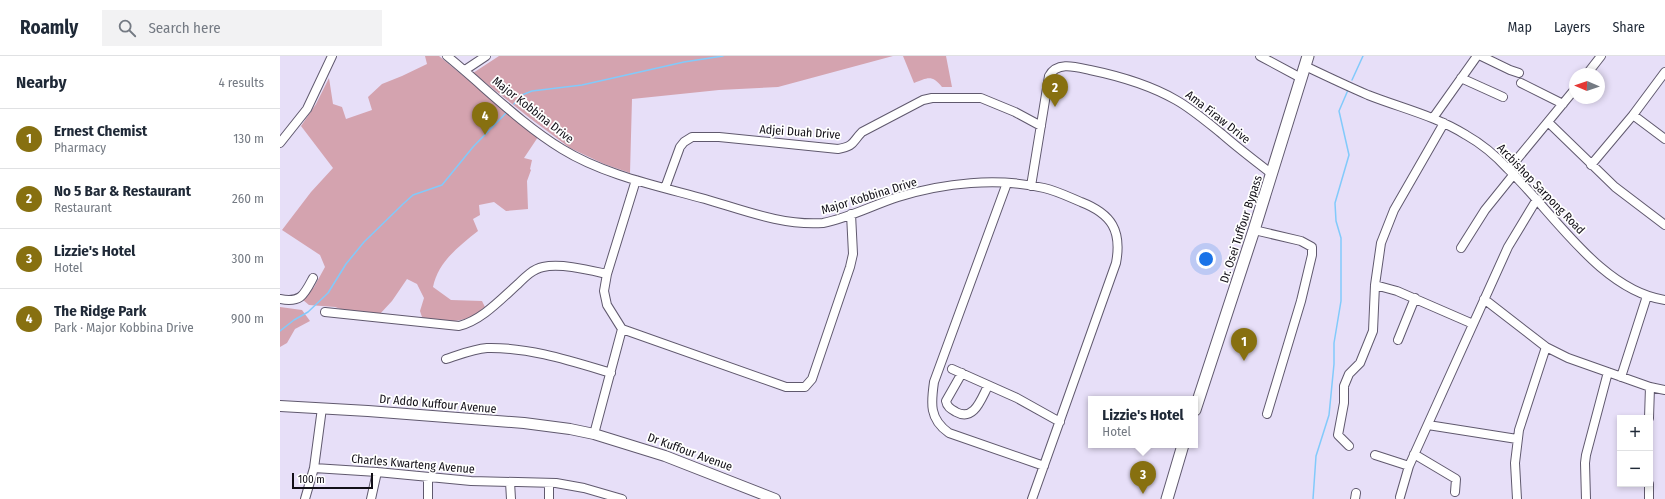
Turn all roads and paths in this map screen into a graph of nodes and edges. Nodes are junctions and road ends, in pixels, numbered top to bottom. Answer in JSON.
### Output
{"nodes":[{"id":1,"x":332,"y":56,"type":"edge"},
{"id":2,"x":447,"y":56,"type":"edge"},
{"id":3,"x":486,"y":56,"type":"edge"},
{"id":4,"x":1260,"y":56,"type":"edge"},
{"id":5,"x":1477,"y":56,"type":"edge"},
{"id":6,"x":1481,"y":56,"type":"edge"},
{"id":7,"x":1597,"y":57,"type":"edge"},
{"id":8,"x":1307,"y":61,"type":"edge"},
{"id":9,"x":1591,"y":68,"type":"edge"},
{"id":10,"x":465,"y":70,"type":"junction"},
{"id":11,"x":1665,"y":72,"type":"edge"},
{"id":12,"x":1519,"y":73,"type":"dead end"},
{"id":13,"x":1301,"y":78,"type":"junction"},
{"id":14,"x":1461,"y":78,"type":"junction"},
{"id":15,"x":1520,"y":83,"type":"dead end"},
{"id":16,"x":1569,"y":96,"type":"edge"},
{"id":17,"x":1503,"y":97,"type":"dead end"},
{"id":18,"x":1563,"y":104,"type":"junction"},
{"id":19,"x":1633,"y":115,"type":"junction"},
{"id":20,"x":1433,"y":118,"type":"junction"},
{"id":21,"x":1548,"y":122,"type":"junction"},
{"id":22,"x":1444,"y":123,"type":"junction"},
{"id":23,"x":1040,"y":126,"type":"junction"},
{"id":24,"x":1665,"y":139,"type":"edge"},
{"id":25,"x":280,"y":143,"type":"edge"},
{"id":26,"x":1591,"y":165,"type":"junction"},
{"id":27,"x":1511,"y":172,"type":"junction"},
{"id":28,"x":1272,"y":174,"type":"junction"},
{"id":29,"x":636,"y":180,"type":"junction"},
{"id":30,"x":1007,"y":183,"type":"junction"},
{"id":31,"x":1031,"y":186,"type":"junction"},
{"id":32,"x":665,"y":188,"type":"junction"},
{"id":33,"x":1537,"y":200,"type":"junction"},
{"id":34,"x":851,"y":214,"type":"junction"},
{"id":35,"x":1665,"y":225,"type":"edge"},
{"id":36,"x":1254,"y":230,"type":"junction"},
{"id":37,"x":1461,"y":248,"type":"dead end"},
{"id":38,"x":607,"y":274,"type":"junction"},
{"id":39,"x":313,"y":278,"type":"dead end"},
{"id":40,"x":1375,"y":285,"type":"junction"},
{"id":41,"x":1647,"y":296,"type":"junction"},
{"id":42,"x":1415,"y":298,"type":"junction"},
{"id":43,"x":1484,"y":299,"type":"junction"},
{"id":44,"x":280,"y":300,"type":"edge"},
{"id":45,"x":1665,"y":300,"type":"edge"},
{"id":46,"x":325,"y":312,"type":"dead end"},
{"id":47,"x":1473,"y":324,"type":"junction"},
{"id":48,"x":622,"y":329,"type":"junction"},
{"id":49,"x":1398,"y":340,"type":"dead end"},
{"id":50,"x":1546,"y":347,"type":"junction"},
{"id":51,"x":446,"y":359,"type":"dead end"},
{"id":52,"x":952,"y":369,"type":"dead end"},
{"id":53,"x":1608,"y":372,"type":"junction"},
{"id":54,"x":611,"y":373,"type":"junction"},
{"id":55,"x":962,"y":373,"type":"junction"},
{"id":56,"x":1621,"y":377,"type":"junction"},
{"id":57,"x":988,"y":386,"type":"junction"},
{"id":58,"x":1650,"y":387,"type":"junction"},
{"id":59,"x":1665,"y":390,"type":"edge"},
{"id":60,"x":1198,"y":401,"type":"edge"},
{"id":61,"x":280,"y":406,"type":"edge"},
{"id":62,"x":322,"y":408,"type":"junction"},
{"id":63,"x":1267,"y":414,"type":"dead end"},
{"id":64,"x":1649,"y":415,"type":"edge"},
{"id":65,"x":1060,"y":422,"type":"junction"},
{"id":66,"x":1428,"y":425,"type":"junction"},
{"id":67,"x":594,"y":434,"type":"junction"},
{"id":68,"x":1517,"y":439,"type":"junction"},
{"id":69,"x":1349,"y":446,"type":"dead end"},
{"id":70,"x":1182,"y":448,"type":"edge"},
{"id":71,"x":1414,"y":454,"type":"junction"},
{"id":72,"x":1375,"y":455,"type":"dead end"},
{"id":73,"x":1044,"y":466,"type":"junction"},
{"id":74,"x":1409,"y":466,"type":"junction"},
{"id":75,"x":314,"y":468,"type":"junction"},
{"id":76,"x":377,"y":472,"type":"junction"},
{"id":77,"x":428,"y":478,"type":"junction"},
{"id":78,"x":510,"y":482,"type":"junction"},
{"id":79,"x":549,"y":483,"type":"junction"},
{"id":80,"x":1649,"y":487,"type":"edge"},
{"id":81,"x":1455,"y":492,"type":"dead end"},
{"id":82,"x":600,"y":496,"type":"edge"},
{"id":83,"x":1400,"y":497,"type":"dead end"},
{"id":84,"x":305,"y":499,"type":"edge"},
{"id":85,"x":370,"y":499,"type":"edge"},
{"id":86,"x":428,"y":499,"type":"edge"},
{"id":87,"x":511,"y":499,"type":"edge"},
{"id":88,"x":549,"y":499,"type":"edge"},
{"id":89,"x":622,"y":499,"type":"edge"},
{"id":90,"x":775,"y":499,"type":"edge"},
{"id":91,"x":1032,"y":499,"type":"edge"},
{"id":92,"x":1167,"y":499,"type":"edge"},
{"id":93,"x":1517,"y":499,"type":"edge"},
{"id":94,"x":1586,"y":499,"type":"edge"},
{"id":95,"x":1649,"y":499,"type":"edge"}],
"edges":[{"from":1,"to":25,"type":"street"},
{"from":2,"to":10,"type":"street","name":"Major Kobbina Drive"},
{"from":3,"to":10,"type":"street"},
{"from":4,"to":13,"type":"street"},
{"from":5,"to":14,"type":"street"},
{"from":6,"to":12,"type":"street"},
{"from":7,"to":9,"type":"street"},
{"from":8,"to":13,"type":"highway","name":"Dr. Osei Tuffour Bypass"},
{"from":8,"to":20,"type":"street","name":"Arcbishop Sarpong Road"},
{"from":10,"to":29,"type":"street","name":"Major Kobbina Drive"},
{"from":11,"to":19,"type":"street"},
{"from":13,"to":28,"type":"highway","name":"Dr. Osei Tuffour Bypass"},
{"from":14,"to":17,"type":"street"},
{"from":14,"to":20,"type":"street"},
{"from":15,"to":18,"type":"street"},
{"from":16,"to":18,"type":"street"},
{"from":18,"to":21,"type":"street"},
{"from":19,"to":24,"type":"street"},
{"from":19,"to":26,"type":"street"},
{"from":20,"to":22,"type":"street","name":"Arcbishop Sarpong Road"},
{"from":21,"to":26,"type":"street"},
{"from":21,"to":27,"type":"street"},
{"from":22,"to":27,"type":"street","name":"Arcbishop Sarpong Road"},
{"from":22,"to":40,"type":"street"},
{"from":23,"to":28,"type":"street","name":"Ama Firaw Drive"},
{"from":23,"to":31,"type":"street","name":"Ama Firaw Drive"},
{"from":23,"to":32,"type":"street","name":"Adjei Duah Drive"},
{"from":26,"to":35,"type":"street"},
{"from":27,"to":33,"type":"street","name":"Arcbishop Sarpong Road"},
{"from":27,"to":37,"type":"street"},
{"from":28,"to":36,"type":"highway","name":"Dr. Osei Tuffour Bypass"},
{"from":29,"to":32,"type":"street","name":"Major Kobbina Drive"},
{"from":29,"to":38,"type":"street"},
{"from":30,"to":31,"type":"street","name":"Major Kobbina Drive"},
{"from":30,"to":34,"type":"street","name":"Major Kobbina Drive"},
{"from":30,"to":73,"type":"street"},
{"from":31,"to":65,"type":"street","name":"Major Kobbina Drive"},
{"from":32,"to":34,"type":"street","name":"Major Kobbina Drive"},
{"from":33,"to":41,"type":"street","name":"Arcbishop Sarpong Road"},
{"from":33,"to":43,"type":"street"},
{"from":34,"to":48,"type":"street"},
{"from":36,"to":60,"type":"highway","name":"Dr. Osei Tuffour Bypass"},
{"from":36,"to":63,"type":"street"},
{"from":38,"to":46,"type":"street"},
{"from":38,"to":48,"type":"street"},
{"from":39,"to":44,"type":"street"},
{"from":40,"to":42,"type":"street"},
{"from":40,"to":69,"type":"street"},
{"from":41,"to":45,"type":"street","name":"Arcbishop Sarpong Road"},
{"from":41,"to":56,"type":"street"},
{"from":42,"to":47,"type":"street"},
{"from":42,"to":49,"type":"street"},
{"from":43,"to":47,"type":"street"},
{"from":43,"to":50,"type":"street"},
{"from":47,"to":66,"type":"street"},
{"from":48,"to":54,"type":"street"},
{"from":50,"to":53,"type":"street"},
{"from":50,"to":68,"type":"street"},
{"from":51,"to":54,"type":"street"},
{"from":52,"to":55,"type":"street"},
{"from":53,"to":56,"type":"street"},
{"from":53,"to":94,"type":"street"},
{"from":54,"to":67,"type":"street"},
{"from":55,"to":57,"type":"street"},
{"from":55,"to":57,"type":"street"},
{"from":56,"to":58,"type":"street"},
{"from":57,"to":65,"type":"street"},
{"from":58,"to":59,"type":"street"},
{"from":58,"to":64,"type":"street"},
{"from":61,"to":62,"type":"main road","name":"Dr Addo Kuffour Avenue"},
{"from":62,"to":67,"type":"main road","name":"Dr Addo Kuffour Avenue"},
{"from":62,"to":75,"type":"street"},
{"from":65,"to":73,"type":"street","name":"Major Kobbina Drive"},
{"from":66,"to":68,"type":"street"},
{"from":66,"to":71,"type":"street"},
{"from":67,"to":90,"type":"main road","name":"Dr Kuffour Avenue"},
{"from":68,"to":93,"type":"street"},
{"from":70,"to":92,"type":"highway"},
{"from":71,"to":74,"type":"street"},
{"from":71,"to":81,"type":"street"},
{"from":72,"to":74,"type":"street"},
{"from":73,"to":91,"type":"street","name":"Major Kobbina Drive"},
{"from":74,"to":83,"type":"street"},
{"from":75,"to":76,"type":"street","name":"Charles Kwarteng Avenue"},
{"from":75,"to":84,"type":"street"},
{"from":76,"to":77,"type":"street","name":"Charles Kwarteng Avenue"},
{"from":76,"to":85,"type":"street"},
{"from":77,"to":78,"type":"street","name":"Charles Kwarteng Avenue"},
{"from":77,"to":86,"type":"street"},
{"from":78,"to":79,"type":"street","name":"Charles Kwarteng Avenue"},
{"from":78,"to":87,"type":"street"},
{"from":79,"to":82,"type":"street","name":"Charles Kwarteng Avenue"},
{"from":79,"to":88,"type":"street"},
{"from":80,"to":95,"type":"street"},
{"from":82,"to":89,"type":"street","name":"Charles Kwarteng Avenue"}]}
